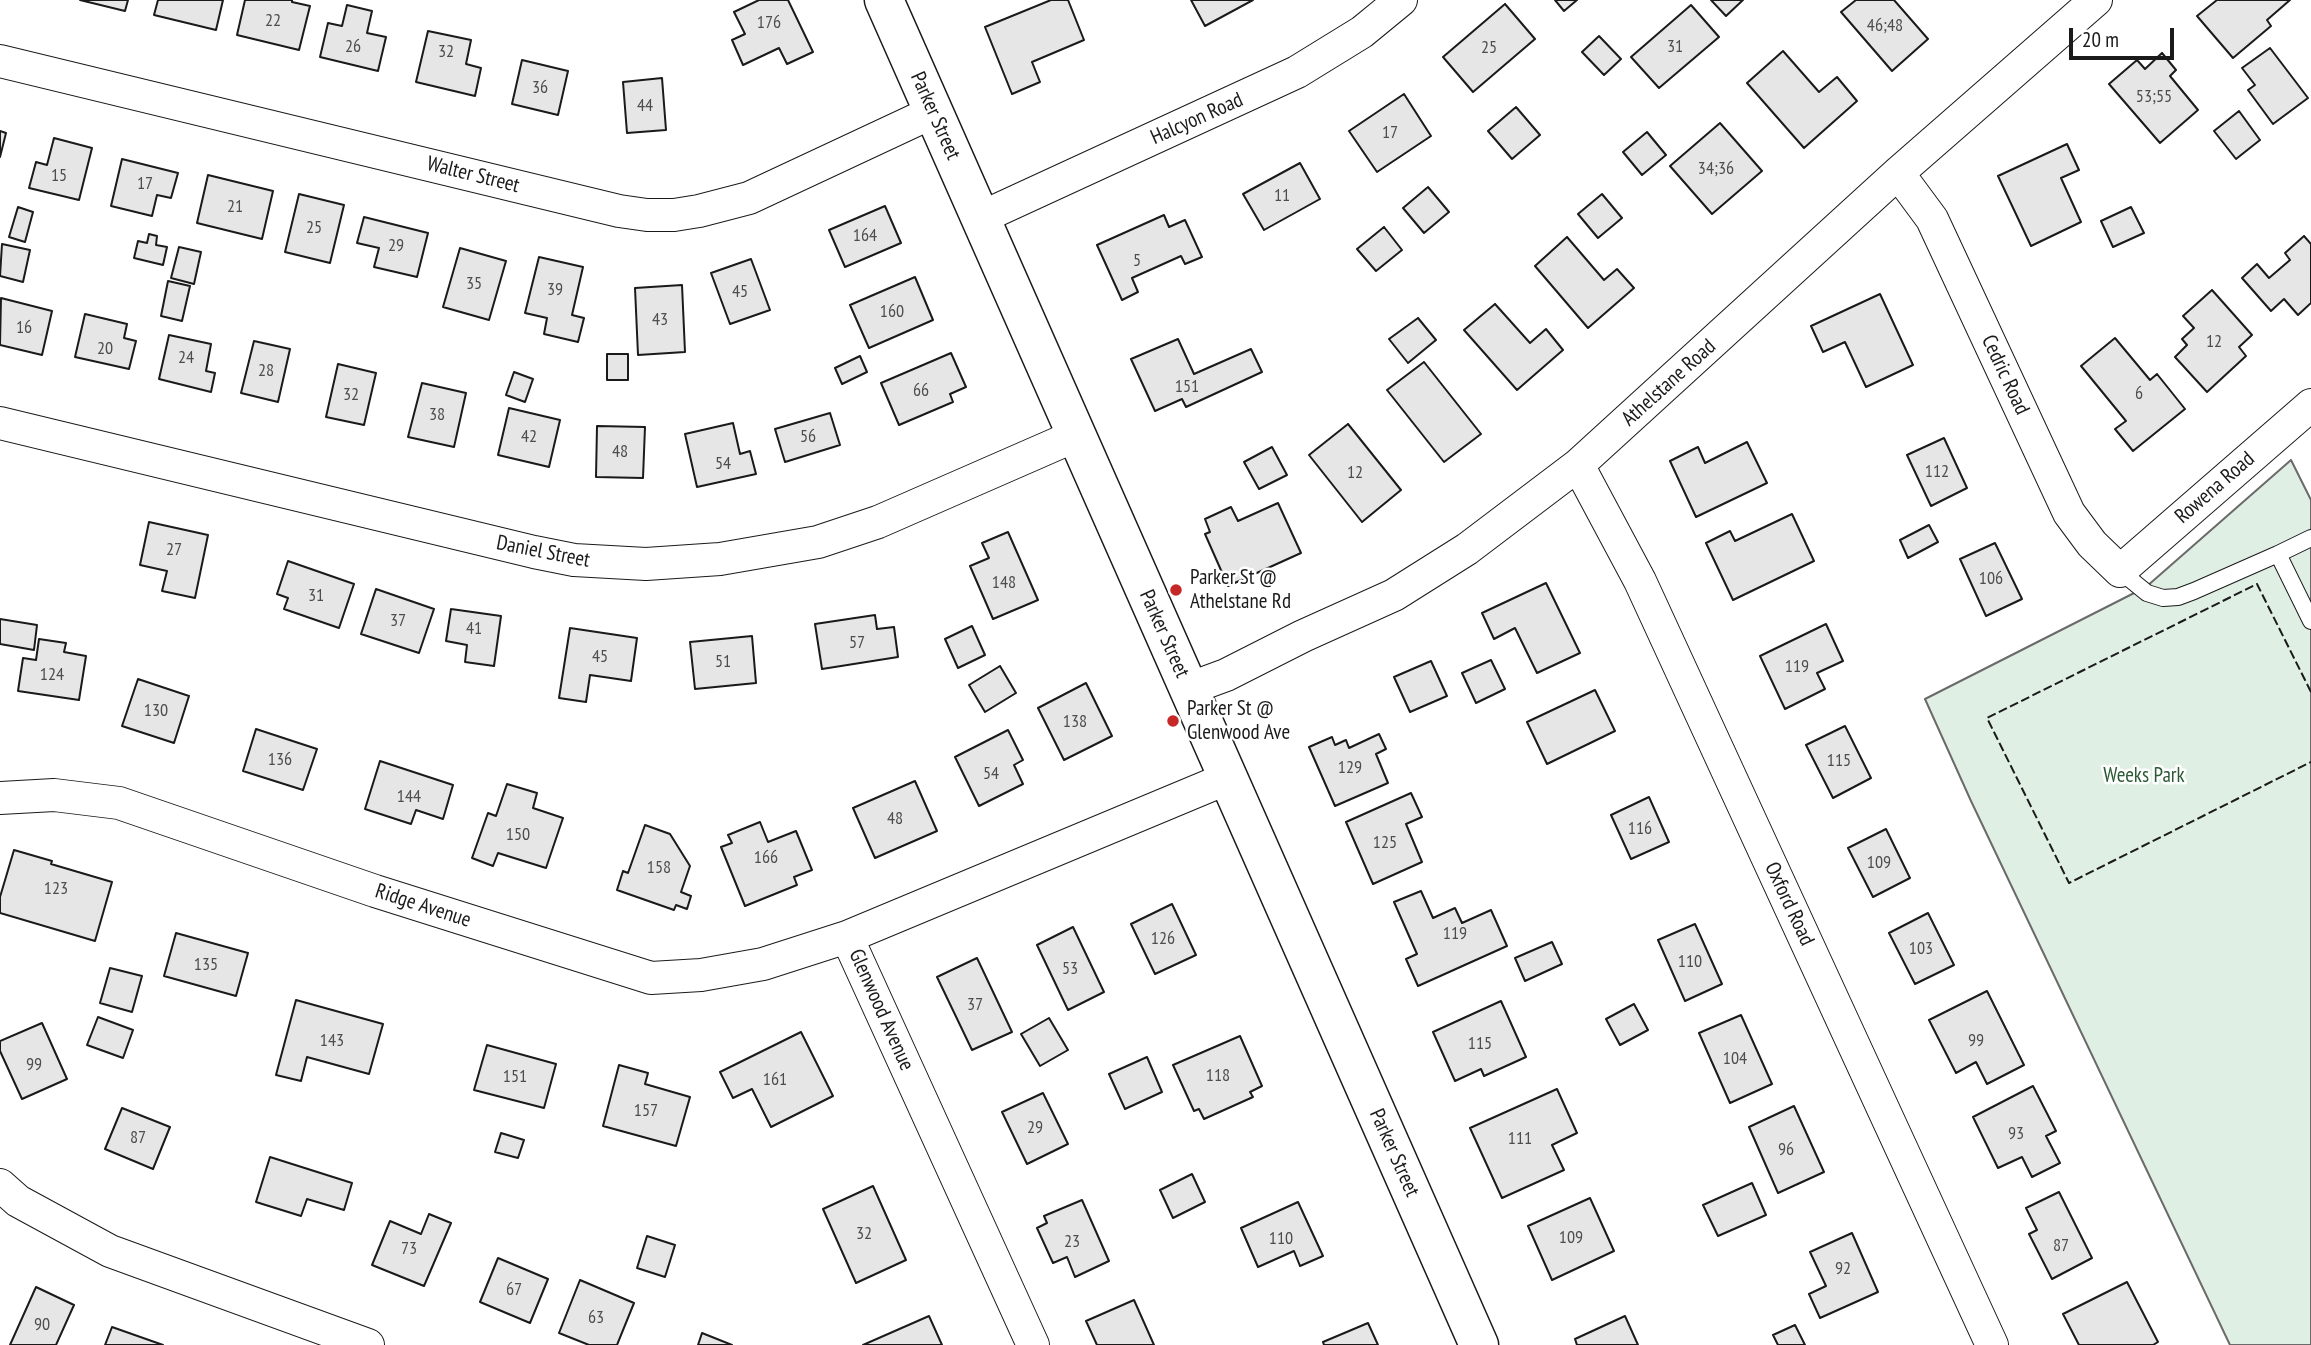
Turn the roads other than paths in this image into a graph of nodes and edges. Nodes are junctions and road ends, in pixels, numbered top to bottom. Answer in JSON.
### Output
{"nodes":[{"id":1,"x":884,"y":0,"type":"edge"},
{"id":2,"x":1401,"y":0,"type":"edge"},
{"id":3,"x":2096,"y":0,"type":"edge"},
{"id":4,"x":0,"y":61,"type":"edge"},
{"id":5,"x":933,"y":112,"type":"junction"},
{"id":6,"x":1898,"y":173,"type":"junction"},
{"id":7,"x":980,"y":218,"type":"junction"},
{"id":8,"x":2311,"y":405,"type":"edge"},
{"id":9,"x":0,"y":424,"type":"edge"},
{"id":10,"x":1077,"y":435,"type":"junction"},
{"id":11,"x":1578,"y":466,"type":"junction"},
{"id":12,"x":2311,"y":538,"type":"edge"},
{"id":13,"x":2278,"y":554,"type":"junction"},
{"id":14,"x":2120,"y":571,"type":"junction"},
{"id":15,"x":2311,"y":621,"type":"edge"},
{"id":16,"x":1188,"y":689,"type":"junction"},
{"id":17,"x":1228,"y":778,"type":"junction"},
{"id":18,"x":0,"y":798,"type":"edge"},
{"id":19,"x":847,"y":937,"type":"junction"},
{"id":20,"x":0,"y":1185,"type":"edge"},
{"id":21,"x":368,"y":1345,"type":"edge"},
{"id":22,"x":1032,"y":1345,"type":"edge"},
{"id":23,"x":1479,"y":1345,"type":"edge"},
{"id":24,"x":1992,"y":1345,"type":"edge"}],
"edges":[{"from":1,"to":5,"type":"main road","name":"Parker Street"},
{"from":2,"to":7,"type":"street","name":"Halcyon Road"},
{"from":3,"to":6,"type":"street","name":"Athelstane Road"},
{"from":4,"to":5,"type":"street","name":"Walter Street"},
{"from":5,"to":7,"type":"main road","name":"Parker Street"},
{"from":6,"to":11,"type":"street","name":"Athelstane Road"},
{"from":6,"to":14,"type":"street","name":"Cedric Road"},
{"from":7,"to":10,"type":"main road","name":"Parker Street"},
{"from":8,"to":14,"type":"street","name":"Rowena Road"},
{"from":9,"to":10,"type":"street","name":"Daniel Street"},
{"from":10,"to":16,"type":"main road","name":"Parker Street"},
{"from":11,"to":16,"type":"street","name":"Athelstane Road"},
{"from":11,"to":24,"type":"street","name":"Oxford Road"},
{"from":12,"to":13,"type":"lane"},
{"from":13,"to":14,"type":"lane"},
{"from":13,"to":15,"type":"lane"},
{"from":16,"to":17,"type":"main road","name":"Parker Street"},
{"from":17,"to":19,"type":"street","name":"Glenwood Avenue"},
{"from":17,"to":23,"type":"main road","name":"Parker Street"},
{"from":18,"to":19,"type":"street","name":"Ridge Avenue"},
{"from":19,"to":22,"type":"street","name":"Glenwood Avenue"},
{"from":20,"to":21,"type":"street"}]}
